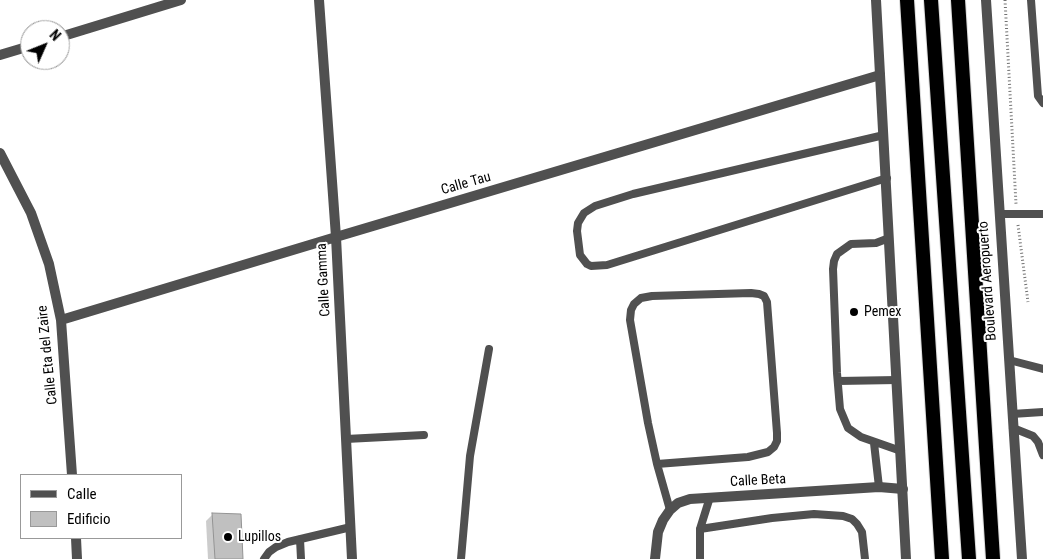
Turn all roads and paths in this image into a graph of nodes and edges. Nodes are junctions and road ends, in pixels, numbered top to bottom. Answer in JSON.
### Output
{"nodes":[{"id":1,"x":181,"y":0,"type":"edge"},
{"id":2,"x":319,"y":0,"type":"edge"},
{"id":3,"x":876,"y":0,"type":"edge"},
{"id":4,"x":908,"y":0,"type":"edge"},
{"id":5,"x":931,"y":0,"type":"edge"},
{"id":6,"x":958,"y":0,"type":"edge"},
{"id":7,"x":986,"y":0,"type":"edge"},
{"id":8,"x":1005,"y":0,"type":"edge"},
{"id":9,"x":1031,"y":0,"type":"edge"},
{"id":10,"x":70,"y":34,"type":"edge"},
{"id":11,"x":20,"y":49,"type":"edge"},
{"id":12,"x":0,"y":55,"type":"edge"},
{"id":13,"x":880,"y":75,"type":"junction"},
{"id":14,"x":1043,"y":103,"type":"edge"},
{"id":15,"x":884,"y":135,"type":"junction"},
{"id":16,"x":0,"y":153,"type":"edge"},
{"id":17,"x":887,"y":178,"type":"junction"},
{"id":18,"x":1000,"y":214,"type":"junction"},
{"id":19,"x":1017,"y":214,"type":"junction"},
{"id":20,"x":1043,"y":214,"type":"edge"},
{"id":21,"x":336,"y":236,"type":"junction"},
{"id":22,"x":890,"y":238,"type":"junction"},
{"id":23,"x":1028,"y":302,"type":"dead end"},
{"id":24,"x":61,"y":320,"type":"junction"},
{"id":25,"x":489,"y":348,"type":"dead end"},
{"id":26,"x":1009,"y":360,"type":"junction"},
{"id":27,"x":1043,"y":369,"type":"edge"},
{"id":28,"x":897,"y":380,"type":"junction"},
{"id":29,"x":838,"y":381,"type":"junction"},
{"id":30,"x":1043,"y":412,"type":"edge"},
{"id":31,"x":1012,"y":414,"type":"junction"},
{"id":32,"x":1013,"y":428,"type":"junction"},
{"id":33,"x":424,"y":435,"type":"dead end"},
{"id":34,"x":346,"y":439,"type":"junction"},
{"id":35,"x":874,"y":443,"type":"junction"},
{"id":36,"x":901,"y":451,"type":"junction"},
{"id":37,"x":1043,"y":455,"type":"edge"},
{"id":38,"x":657,"y":464,"type":"junction"},
{"id":39,"x":72,"y":474,"type":"edge"},
{"id":40,"x":879,"y":487,"type":"junction"},
{"id":41,"x":903,"y":489,"type":"junction"},
{"id":42,"x":710,"y":497,"type":"junction"},
{"id":43,"x":670,"y":510,"type":"junction"},
{"id":44,"x":351,"y":526,"type":"junction"},
{"id":45,"x":700,"y":529,"type":"junction"},
{"id":46,"x":76,"y":539,"type":"edge"},
{"id":47,"x":300,"y":539,"type":"junction"},
{"id":48,"x":77,"y":559,"type":"edge"},
{"id":49,"x":264,"y":559,"type":"edge"},
{"id":50,"x":301,"y":559,"type":"edge"},
{"id":51,"x":352,"y":559,"type":"edge"},
{"id":52,"x":460,"y":559,"type":"edge"},
{"id":53,"x":655,"y":559,"type":"edge"},
{"id":54,"x":700,"y":559,"type":"edge"},
{"id":55,"x":865,"y":559,"type":"edge"},
{"id":56,"x":906,"y":559,"type":"edge"},
{"id":57,"x":942,"y":559,"type":"edge"},
{"id":58,"x":969,"y":559,"type":"edge"},
{"id":59,"x":992,"y":559,"type":"edge"},
{"id":60,"x":1022,"y":559,"type":"edge"}],
"edges":[{"from":1,"to":10,"type":"street"},
{"from":2,"to":21,"type":"street","name":"Calle Gamma"},
{"from":3,"to":13,"type":"street"},
{"from":4,"to":57,"type":"highway"},
{"from":5,"to":58,"type":"highway"},
{"from":6,"to":59,"type":"highway","name":"Boulevard Aeropuerto"},
{"from":7,"to":18,"type":"street","name":"Boulevard Aeropuerto"},
{"from":8,"to":19,"type":"path"},
{"from":9,"to":14,"type":"lane"},
{"from":11,"to":12,"type":"street"},
{"from":13,"to":15,"type":"street"},
{"from":13,"to":21,"type":"street","name":"Calle Tau"},
{"from":15,"to":17,"type":"street"},
{"from":15,"to":17,"type":"lane"},
{"from":16,"to":24,"type":"street","name":"Calle Eta del Zaire"},
{"from":17,"to":22,"type":"street"},
{"from":18,"to":19,"type":"lane"},
{"from":18,"to":26,"type":"street","name":"Boulevard Aeropuerto"},
{"from":19,"to":20,"type":"lane"},
{"from":19,"to":23,"type":"path"},
{"from":21,"to":24,"type":"street","name":"Calle Tau"},
{"from":21,"to":34,"type":"street","name":"Calle Gamma"},
{"from":22,"to":28,"type":"street"},
{"from":22,"to":29,"type":"lane"},
{"from":24,"to":39,"type":"street","name":"Calle Eta del Zaire"},
{"from":25,"to":52,"type":"lane"},
{"from":26,"to":27,"type":"lane"},
{"from":26,"to":31,"type":"street","name":"Boulevard Aeropuerto"},
{"from":28,"to":29,"type":"lane"},
{"from":28,"to":36,"type":"street"},
{"from":29,"to":35,"type":"lane"},
{"from":30,"to":31,"type":"lane"},
{"from":31,"to":32,"type":"street","name":"Boulevard Aeropuerto"},
{"from":32,"to":37,"type":"lane"},
{"from":32,"to":60,"type":"street","name":"Boulevard Aeropuerto"},
{"from":33,"to":34,"type":"lane"},
{"from":34,"to":44,"type":"street","name":"Calle Gamma"},
{"from":35,"to":36,"type":"lane"},
{"from":35,"to":40,"type":"lane"},
{"from":36,"to":41,"type":"street"},
{"from":38,"to":38,"type":"lane"},
{"from":38,"to":43,"type":"lane"},
{"from":40,"to":41,"type":"street","name":"Calle Beta"},
{"from":40,"to":42,"type":"street","name":"Calle Beta"},
{"from":41,"to":56,"type":"street"},
{"from":42,"to":43,"type":"street","name":"Calle Beta"},
{"from":42,"to":45,"type":"lane"},
{"from":43,"to":53,"type":"street"},
{"from":44,"to":47,"type":"lane"},
{"from":44,"to":51,"type":"street","name":"Calle Gamma"},
{"from":45,"to":54,"type":"lane"},
{"from":45,"to":55,"type":"lane"},
{"from":46,"to":48,"type":"street"},
{"from":47,"to":49,"type":"lane"},
{"from":47,"to":50,"type":"lane"}]}
